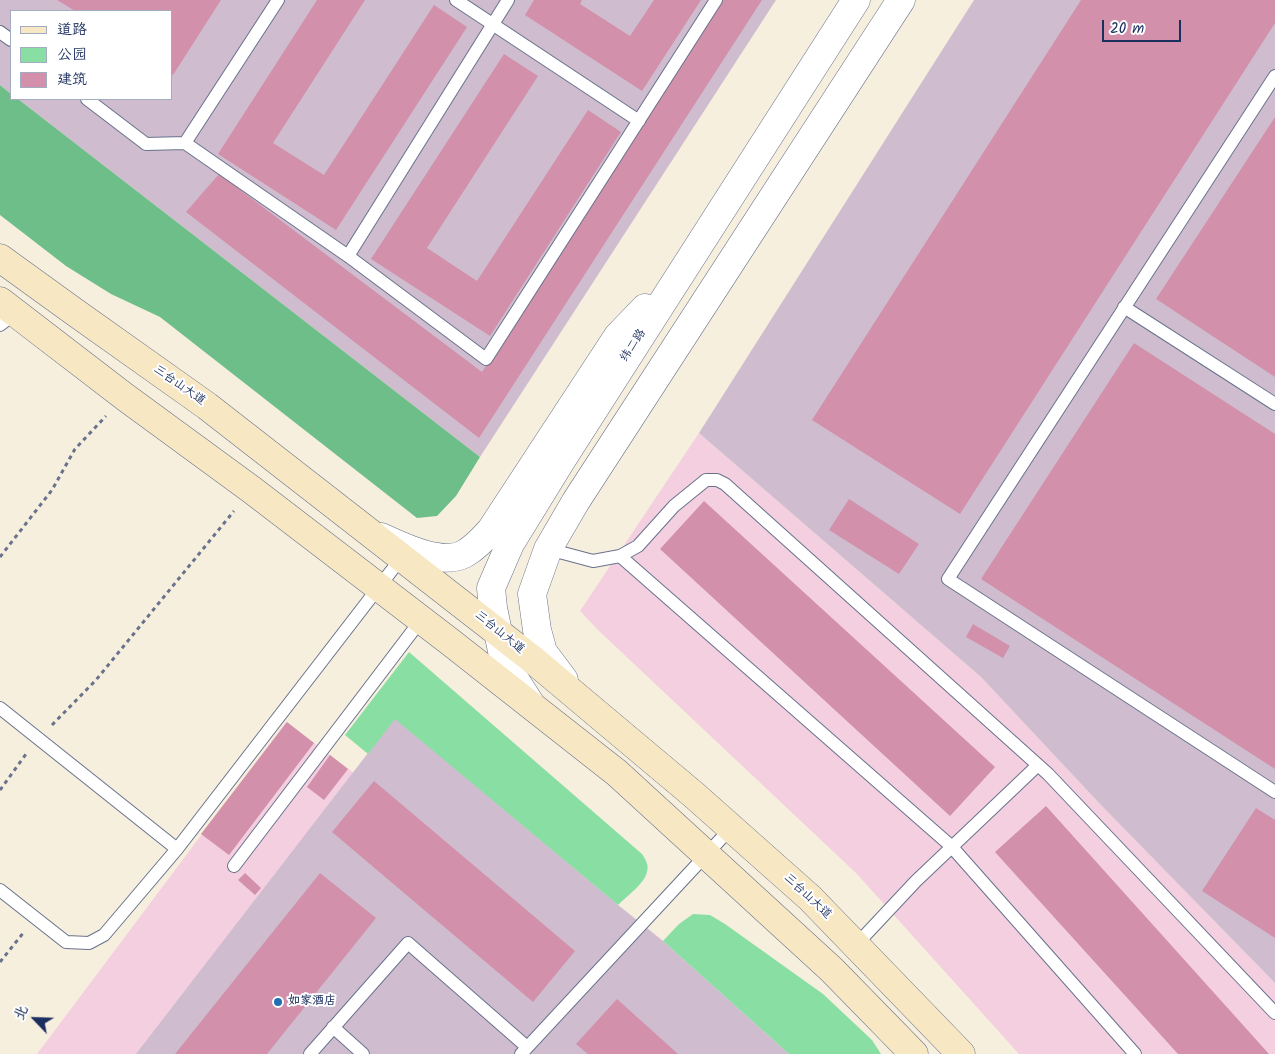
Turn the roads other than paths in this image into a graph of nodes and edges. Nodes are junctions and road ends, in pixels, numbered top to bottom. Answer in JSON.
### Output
{"nodes":[{"id":1,"x":278,"y":0,"type":"edge"},
{"id":2,"x":456,"y":0,"type":"edge"},
{"id":3,"x":508,"y":0,"type":"edge"},
{"id":4,"x":716,"y":0,"type":"edge"},
{"id":5,"x":856,"y":0,"type":"edge"},
{"id":6,"x":900,"y":0,"type":"edge"},
{"id":7,"x":493,"y":24,"type":"junction"},
{"id":8,"x":1275,"y":76,"type":"edge"},
{"id":9,"x":89,"y":100,"type":"edge"},
{"id":10,"x":639,"y":121,"type":"junction"},
{"id":11,"x":185,"y":143,"type":"junction"},
{"id":12,"x":348,"y":256,"type":"junction"},
{"id":13,"x":0,"y":258,"type":"edge"},
{"id":14,"x":686,"y":266,"type":"junction"},
{"id":15,"x":1124,"y":307,"type":"junction"},
{"id":16,"x":5,"y":313,"type":"edge"},
{"id":17,"x":1275,"y":404,"type":"edge"},
{"id":18,"x":372,"y":534,"type":"junction"},
{"id":19,"x":548,"y":549,"type":"junction"},
{"id":20,"x":620,"y":556,"type":"junction"},
{"id":21,"x":402,"y":557,"type":"junction"},
{"id":22,"x":378,"y":587,"type":"junction"},
{"id":23,"x":420,"y":620,"type":"junction"},
{"id":24,"x":498,"y":632,"type":"junction"},
{"id":25,"x":577,"y":697,"type":"junction"},
{"id":26,"x":0,"y":708,"type":"edge"},
{"id":27,"x":534,"y":708,"type":"junction"},
{"id":28,"x":1038,"y":765,"type":"junction"},
{"id":29,"x":1275,"y":792,"type":"edge"},
{"id":30,"x":731,"y":828,"type":"junction"},
{"id":31,"x":951,"y":846,"type":"junction"},
{"id":32,"x":177,"y":848,"type":"junction"},
{"id":33,"x":706,"y":855,"type":"junction"},
{"id":34,"x":234,"y":866,"type":"dead end"},
{"id":35,"x":0,"y":890,"type":"edge"},
{"id":36,"x":856,"y":945,"type":"junction"},
{"id":37,"x":1275,"y":1013,"type":"edge"},
{"id":38,"x":333,"y":1028,"type":"junction"},
{"id":39,"x":524,"y":1051,"type":"edge"},
{"id":40,"x":310,"y":1054,"type":"edge"},
{"id":41,"x":363,"y":1054,"type":"edge"},
{"id":42,"x":914,"y":1054,"type":"edge"},
{"id":43,"x":961,"y":1054,"type":"edge"},
{"id":44,"x":1135,"y":1054,"type":"edge"}],
"edges":[{"from":1,"to":11,"type":"lane"},
{"from":2,"to":7,"type":"lane"},
{"from":3,"to":7,"type":"lane"},
{"from":4,"to":10,"type":"lane"},
{"from":5,"to":14,"type":"street","name":"纬二路"},
{"from":6,"to":19,"type":"street"},
{"from":7,"to":10,"type":"lane"},
{"from":7,"to":12,"type":"lane"},
{"from":8,"to":15,"type":"lane"},
{"from":9,"to":11,"type":"lane"},
{"from":10,"to":12,"type":"lane"},
{"from":11,"to":12,"type":"lane"},
{"from":13,"to":18,"type":"main road","name":"三台山大道"},
{"from":14,"to":18,"type":"street"},
{"from":14,"to":24,"type":"street","name":"纬二路"},
{"from":15,"to":17,"type":"lane"},
{"from":15,"to":29,"type":"lane"},
{"from":16,"to":22,"type":"main road"},
{"from":18,"to":21,"type":"main road","name":"三台山大道"},
{"from":19,"to":20,"type":"lane"},
{"from":19,"to":25,"type":"street"},
{"from":20,"to":28,"type":"lane"},
{"from":20,"to":31,"type":"lane"},
{"from":21,"to":22,"type":"lane"},
{"from":21,"to":24,"type":"main road","name":"三台山大道"},
{"from":22,"to":23,"type":"main road"},
{"from":22,"to":32,"type":"lane"},
{"from":23,"to":27,"type":"main road"},
{"from":23,"to":34,"type":"lane"},
{"from":24,"to":25,"type":"main road","name":"三台山大道"},
{"from":24,"to":27,"type":"street","name":"纬二路"},
{"from":25,"to":30,"type":"main road","name":"三台山大道"},
{"from":26,"to":32,"type":"lane"},
{"from":27,"to":33,"type":"main road"},
{"from":28,"to":31,"type":"lane"},
{"from":28,"to":37,"type":"lane"},
{"from":30,"to":33,"type":"lane"},
{"from":30,"to":36,"type":"main road","name":"三台山大道"},
{"from":31,"to":36,"type":"lane"},
{"from":31,"to":44,"type":"lane"},
{"from":32,"to":35,"type":"lane"},
{"from":33,"to":39,"type":"lane"},
{"from":33,"to":42,"type":"main road"},
{"from":36,"to":43,"type":"main road","name":"三台山大道"},
{"from":38,"to":39,"type":"lane"},
{"from":38,"to":40,"type":"lane"},
{"from":38,"to":41,"type":"lane"}]}
